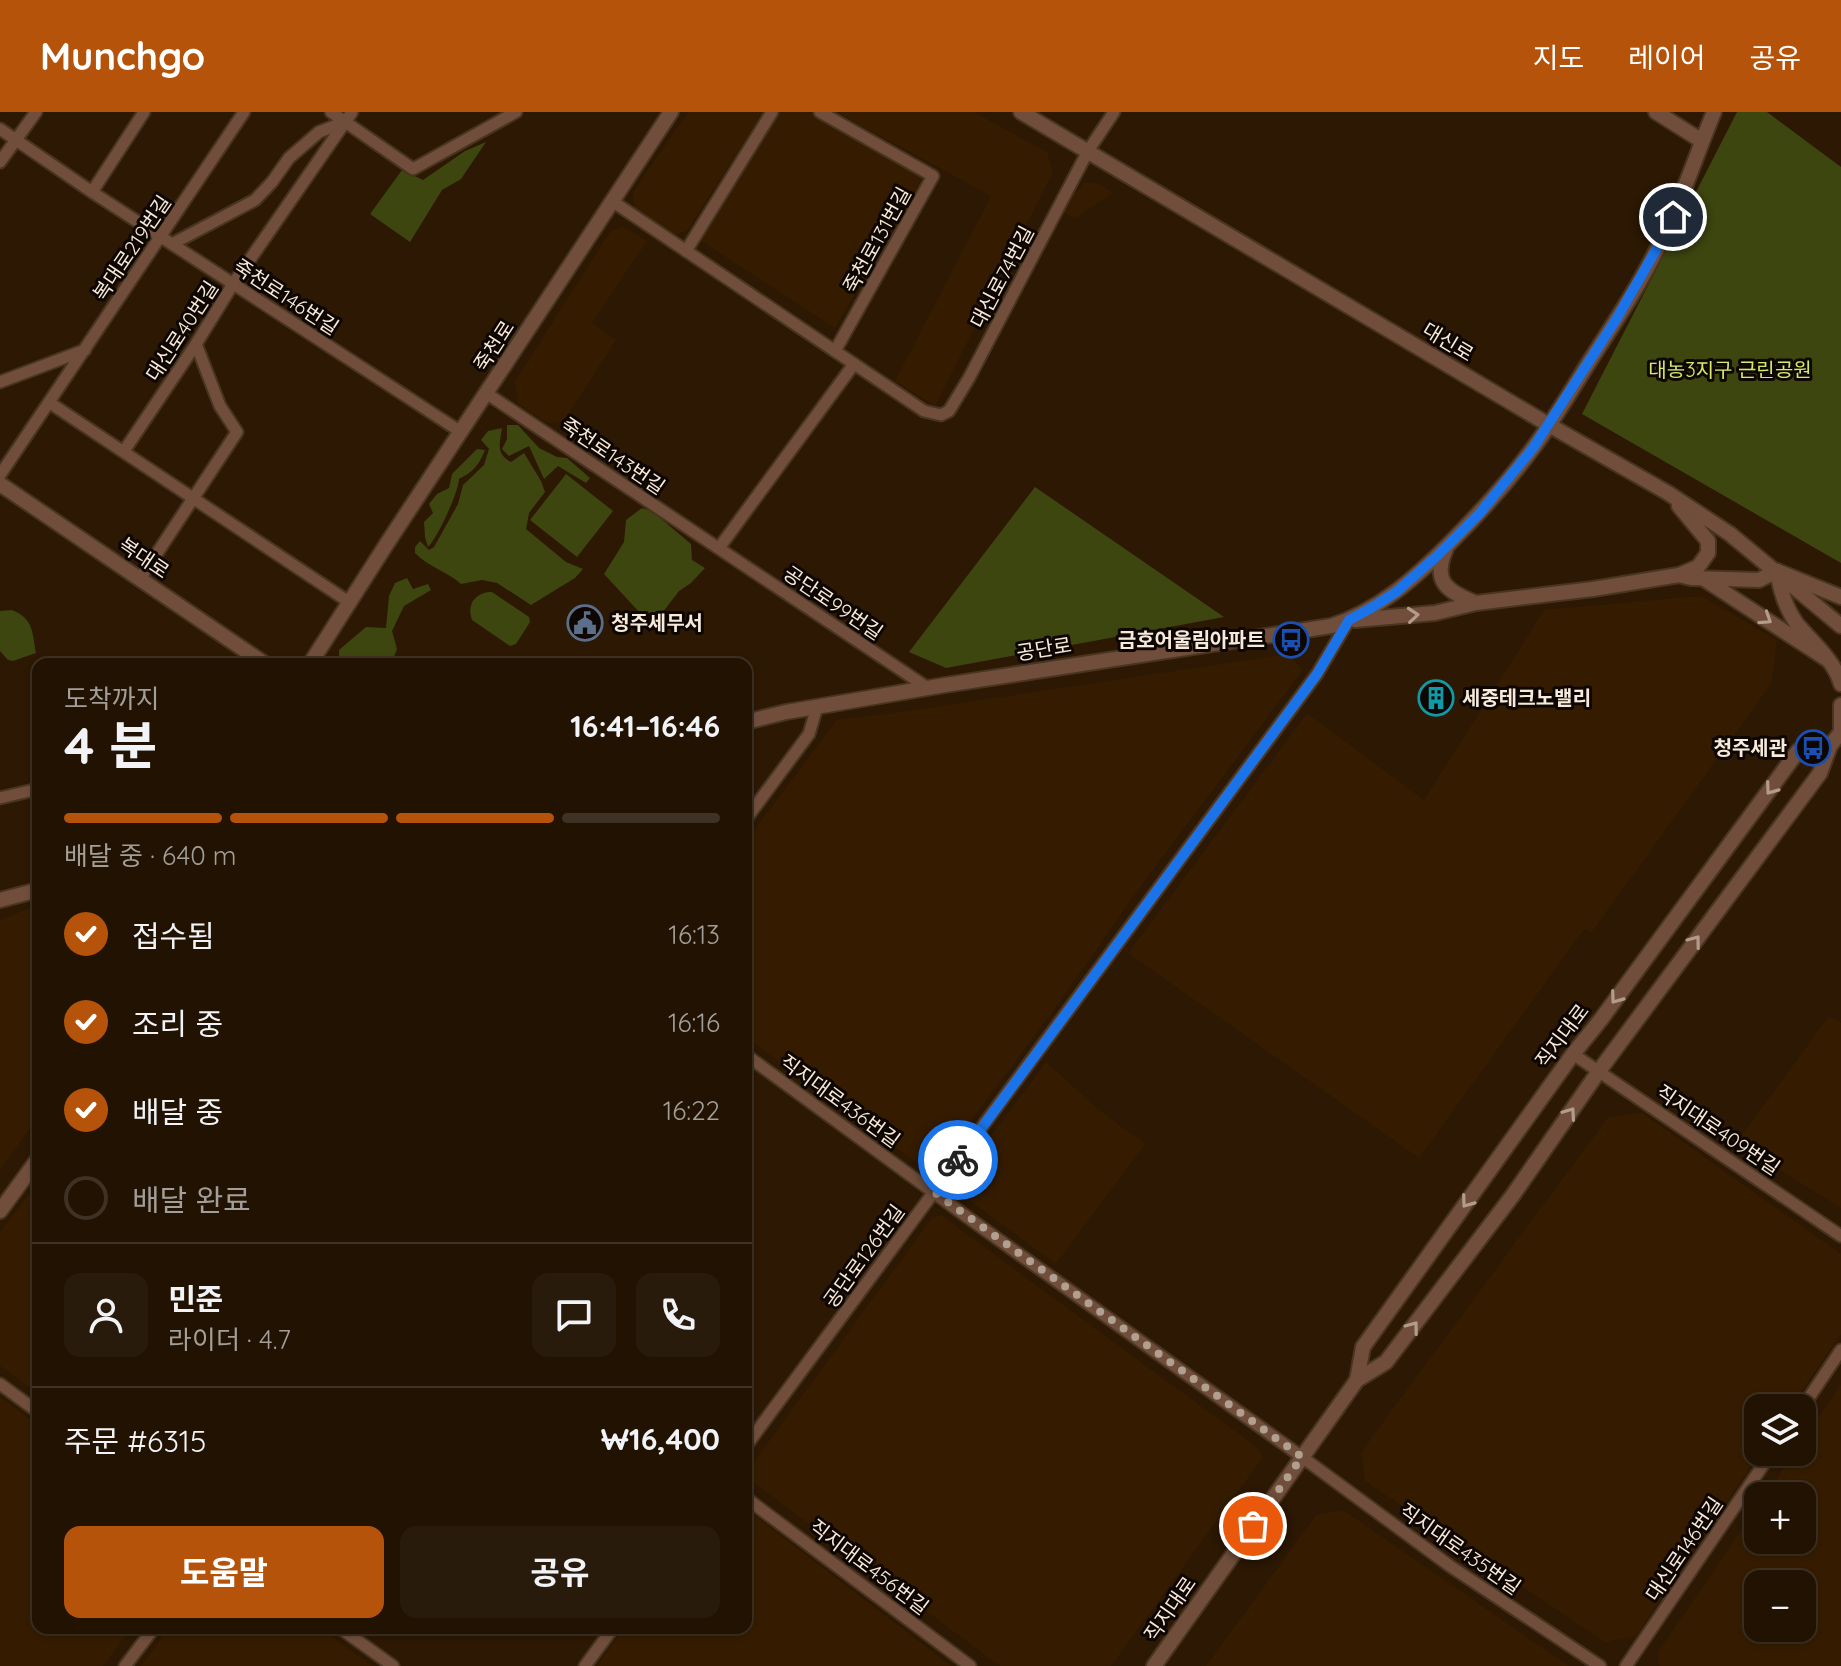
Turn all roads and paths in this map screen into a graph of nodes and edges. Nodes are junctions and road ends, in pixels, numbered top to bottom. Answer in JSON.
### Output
{"nodes":[{"id":1,"x":36,"y":112,"type":"edge"},
{"id":2,"x":144,"y":112,"type":"edge"},
{"id":3,"x":244,"y":112,"type":"edge"},
{"id":4,"x":331,"y":112,"type":"edge"},
{"id":5,"x":516,"y":112,"type":"edge"},
{"id":6,"x":671,"y":112,"type":"edge"},
{"id":7,"x":772,"y":112,"type":"edge"},
{"id":8,"x":820,"y":112,"type":"edge"},
{"id":9,"x":1021,"y":112,"type":"edge"},
{"id":10,"x":1114,"y":112,"type":"edge"},
{"id":11,"x":1656,"y":112,"type":"edge"},
{"id":12,"x":1714,"y":112,"type":"edge"},
{"id":13,"x":348,"y":115,"type":"edge"},
{"id":14,"x":0,"y":129,"type":"edge"},
{"id":15,"x":15,"y":140,"type":"junction"},
{"id":16,"x":1702,"y":141,"type":"junction"},
{"id":17,"x":1088,"y":151,"type":"junction"},
{"id":18,"x":0,"y":162,"type":"edge"},
{"id":19,"x":92,"y":192,"type":"junction"},
{"id":20,"x":612,"y":201,"type":"junction"},
{"id":21,"x":166,"y":240,"type":"junction"},
{"id":22,"x":686,"y":251,"type":"junction"},
{"id":23,"x":233,"y":284,"type":"junction"},
{"id":24,"x":196,"y":344,"type":"junction"},
{"id":25,"x":85,"y":349,"type":"junction"},
{"id":26,"x":835,"y":351,"type":"junction"},
{"id":27,"x":854,"y":364,"type":"junction"},
{"id":28,"x":0,"y":382,"type":"edge"},
{"id":29,"x":486,"y":393,"type":"junction"},
{"id":30,"x":50,"y":403,"type":"junction"},
{"id":31,"x":1549,"y":425,"type":"junction"},
{"id":32,"x":461,"y":432,"type":"junction"},
{"id":33,"x":124,"y":451,"type":"junction"},
{"id":34,"x":0,"y":475,"type":"edge"},
{"id":35,"x":0,"y":484,"type":"edge"},
{"id":36,"x":1668,"y":493,"type":"junction"},
{"id":37,"x":195,"y":498,"type":"junction"},
{"id":38,"x":1447,"y":546,"type":"junction"},
{"id":39,"x":719,"y":548,"type":"junction"},
{"id":40,"x":1777,"y":571,"type":"junction"},
{"id":41,"x":1679,"y":575,"type":"junction"},
{"id":42,"x":140,"y":579,"type":"junction"},
{"id":43,"x":1703,"y":579,"type":"junction"},
{"id":44,"x":1841,"y":597,"type":"edge"},
{"id":45,"x":349,"y":602,"type":"junction"},
{"id":46,"x":1476,"y":603,"type":"junction"},
{"id":47,"x":1349,"y":620,"type":"junction"},
{"id":48,"x":1841,"y":626,"type":"edge"},
{"id":49,"x":256,"y":658,"type":"edge"},
{"id":50,"x":314,"y":658,"type":"edge"},
{"id":51,"x":1828,"y":660,"type":"junction"},
{"id":52,"x":1841,"y":684,"type":"edge"},
{"id":53,"x":928,"y":688,"type":"junction"},
{"id":54,"x":1841,"y":705,"type":"edge"},
{"id":55,"x":817,"y":707,"type":"junction"},
{"id":56,"x":752,"y":721,"type":"edge"},
{"id":57,"x":1841,"y":732,"type":"edge"},
{"id":58,"x":1830,"y":746,"type":"junction"},
{"id":59,"x":32,"y":790,"type":"edge"},
{"id":60,"x":0,"y":798,"type":"edge"},
{"id":61,"x":752,"y":811,"type":"edge"},
{"id":62,"x":32,"y":892,"type":"edge"},
{"id":63,"x":0,"y":900,"type":"edge"},
{"id":64,"x":1573,"y":1054,"type":"junction"},
{"id":65,"x":752,"y":1059,"type":"edge"},
{"id":66,"x":1599,"y":1071,"type":"junction"},
{"id":67,"x":32,"y":1167,"type":"edge"},
{"id":68,"x":934,"y":1192,"type":"junction"},
{"id":69,"x":0,"y":1211,"type":"edge"},
{"id":70,"x":1841,"y":1236,"type":"edge"},
{"id":71,"x":1841,"y":1350,"type":"edge"},
{"id":72,"x":1357,"y":1380,"type":"junction"},
{"id":73,"x":0,"y":1384,"type":"edge"},
{"id":74,"x":1811,"y":1394,"type":"edge"},
{"id":75,"x":32,"y":1408,"type":"edge"},
{"id":76,"x":752,"y":1438,"type":"edge"},
{"id":77,"x":1302,"y":1457,"type":"junction"},
{"id":78,"x":1762,"y":1466,"type":"edge"},
{"id":79,"x":752,"y":1502,"type":"edge"},
{"id":80,"x":149,"y":1634,"type":"edge"},
{"id":81,"x":348,"y":1634,"type":"edge"},
{"id":82,"x":609,"y":1634,"type":"edge"},
{"id":83,"x":125,"y":1666,"type":"edge"},
{"id":84,"x":393,"y":1666,"type":"edge"},
{"id":85,"x":585,"y":1666,"type":"edge"},
{"id":86,"x":970,"y":1666,"type":"edge"},
{"id":87,"x":1154,"y":1666,"type":"edge"},
{"id":88,"x":1600,"y":1666,"type":"edge"},
{"id":89,"x":1626,"y":1666,"type":"edge"}],
"edges":[{"from":1,"to":15,"type":"street"},
{"from":2,"to":19,"type":"street"},
{"from":3,"to":21,"type":"street","name":"복대로219번길"},
{"from":4,"to":13,"type":"street"},
{"from":5,"to":13,"type":"street"},
{"from":6,"to":20,"type":"street","name":"죽천로"},
{"from":7,"to":22,"type":"street"},
{"from":8,"to":26,"type":"street","name":"죽천로131번길"},
{"from":9,"to":17,"type":"street","name":"대신로"},
{"from":10,"to":17,"type":"street","name":"대신로74번길"},
{"from":11,"to":16,"type":"street"},
{"from":12,"to":16,"type":"street"},
{"from":13,"to":21,"type":"street"},
{"from":13,"to":23,"type":"street","name":"대신로40번길"},
{"from":14,"to":15,"type":"street","name":"죽천로146번길"},
{"from":15,"to":18,"type":"street"},
{"from":15,"to":19,"type":"street","name":"죽천로146번길"},
{"from":16,"to":31,"type":"street"},
{"from":17,"to":27,"type":"street","name":"대신로74번길"},
{"from":17,"to":31,"type":"street","name":"대신로"},
{"from":19,"to":21,"type":"street","name":"죽천로146번길"},
{"from":20,"to":22,"type":"street"},
{"from":20,"to":29,"type":"street","name":"죽천로"},
{"from":21,"to":23,"type":"street","name":"죽천로146번길"},
{"from":21,"to":25,"type":"street","name":"복대로219번길"},
{"from":22,"to":26,"type":"street"},
{"from":23,"to":24,"type":"street","name":"대신로40번길"},
{"from":23,"to":32,"type":"street","name":"죽천로146번길"},
{"from":24,"to":33,"type":"street","name":"대신로40번길"},
{"from":24,"to":37,"type":"street"},
{"from":25,"to":28,"type":"street"},
{"from":25,"to":30,"type":"street","name":"복대로219번길"},
{"from":26,"to":27,"type":"street"},
{"from":27,"to":39,"type":"street"},
{"from":29,"to":32,"type":"street","name":"죽천로"},
{"from":29,"to":39,"type":"street","name":"죽천로143번길"},
{"from":30,"to":33,"type":"street"},
{"from":30,"to":34,"type":"street","name":"복대로219번길"},
{"from":31,"to":36,"type":"street","name":"대신로"},
{"from":31,"to":38,"type":"street"},
{"from":32,"to":45,"type":"street","name":"죽천로"},
{"from":33,"to":37,"type":"street"},
{"from":35,"to":42,"type":"street","name":"복대로"},
{"from":36,"to":40,"type":"street","name":"대신로"},
{"from":36,"to":41,"type":"street"},
{"from":37,"to":42,"type":"street"},
{"from":37,"to":45,"type":"street"},
{"from":38,"to":46,"type":"street"},
{"from":38,"to":47,"type":"street"},
{"from":39,"to":53,"type":"street","name":"공단로99번길"},
{"from":40,"to":43,"type":"street"},
{"from":40,"to":44,"type":"street"},
{"from":40,"to":48,"type":"street","name":"대신로"},
{"from":40,"to":51,"type":"street"},
{"from":41,"to":43,"type":"street"},
{"from":41,"to":46,"type":"street"},
{"from":42,"to":49,"type":"street","name":"복대로"},
{"from":43,"to":51,"type":"street","one_way":true},
{"from":45,"to":50,"type":"street","name":"죽천로"},
{"from":47,"to":46,"type":"street","one_way":true},
{"from":47,"to":53,"type":"street","name":"공단로"},
{"from":47,"to":68,"type":"street","name":"공단로126번길"},
{"from":51,"to":52,"type":"street"},
{"from":53,"to":55,"type":"street","name":"공단로"},
{"from":54,"to":57,"type":"street"},
{"from":55,"to":56,"type":"street","name":"공단로"},
{"from":55,"to":61,"type":"street"},
{"from":57,"to":58,"type":"street","name":"직지대로"},
{"from":58,"to":64,"type":"street","name":"직지대로","one_way":true},
{"from":66,"to":58,"type":"street","name":"직지대로","one_way":true},
{"from":59,"to":60,"type":"street"},
{"from":62,"to":63,"type":"street"},
{"from":64,"to":66,"type":"street","name":"직지대로409번길"},
{"from":64,"to":72,"type":"street","name":"직지대로","one_way":true},
{"from":65,"to":68,"type":"street","name":"직지대로436번길"},
{"from":66,"to":70,"type":"street","name":"직지대로409번길"},
{"from":72,"to":66,"type":"street","name":"직지대로","one_way":true},
{"from":67,"to":69,"type":"street"},
{"from":68,"to":76,"type":"street","name":"공단로126번길"},
{"from":68,"to":77,"type":"street","name":"직지대로436번길"},
{"from":71,"to":74,"type":"street"},
{"from":72,"to":77,"type":"street","name":"직지대로"},
{"from":73,"to":75,"type":"street"},
{"from":77,"to":87,"type":"street","name":"직지대로"},
{"from":77,"to":88,"type":"street","name":"직지대로435번길"},
{"from":78,"to":89,"type":"street","name":"대신로146번길"},
{"from":79,"to":86,"type":"street","name":"직지대로456번길"},
{"from":80,"to":83,"type":"street"},
{"from":81,"to":84,"type":"street"},
{"from":82,"to":85,"type":"street"}]}
